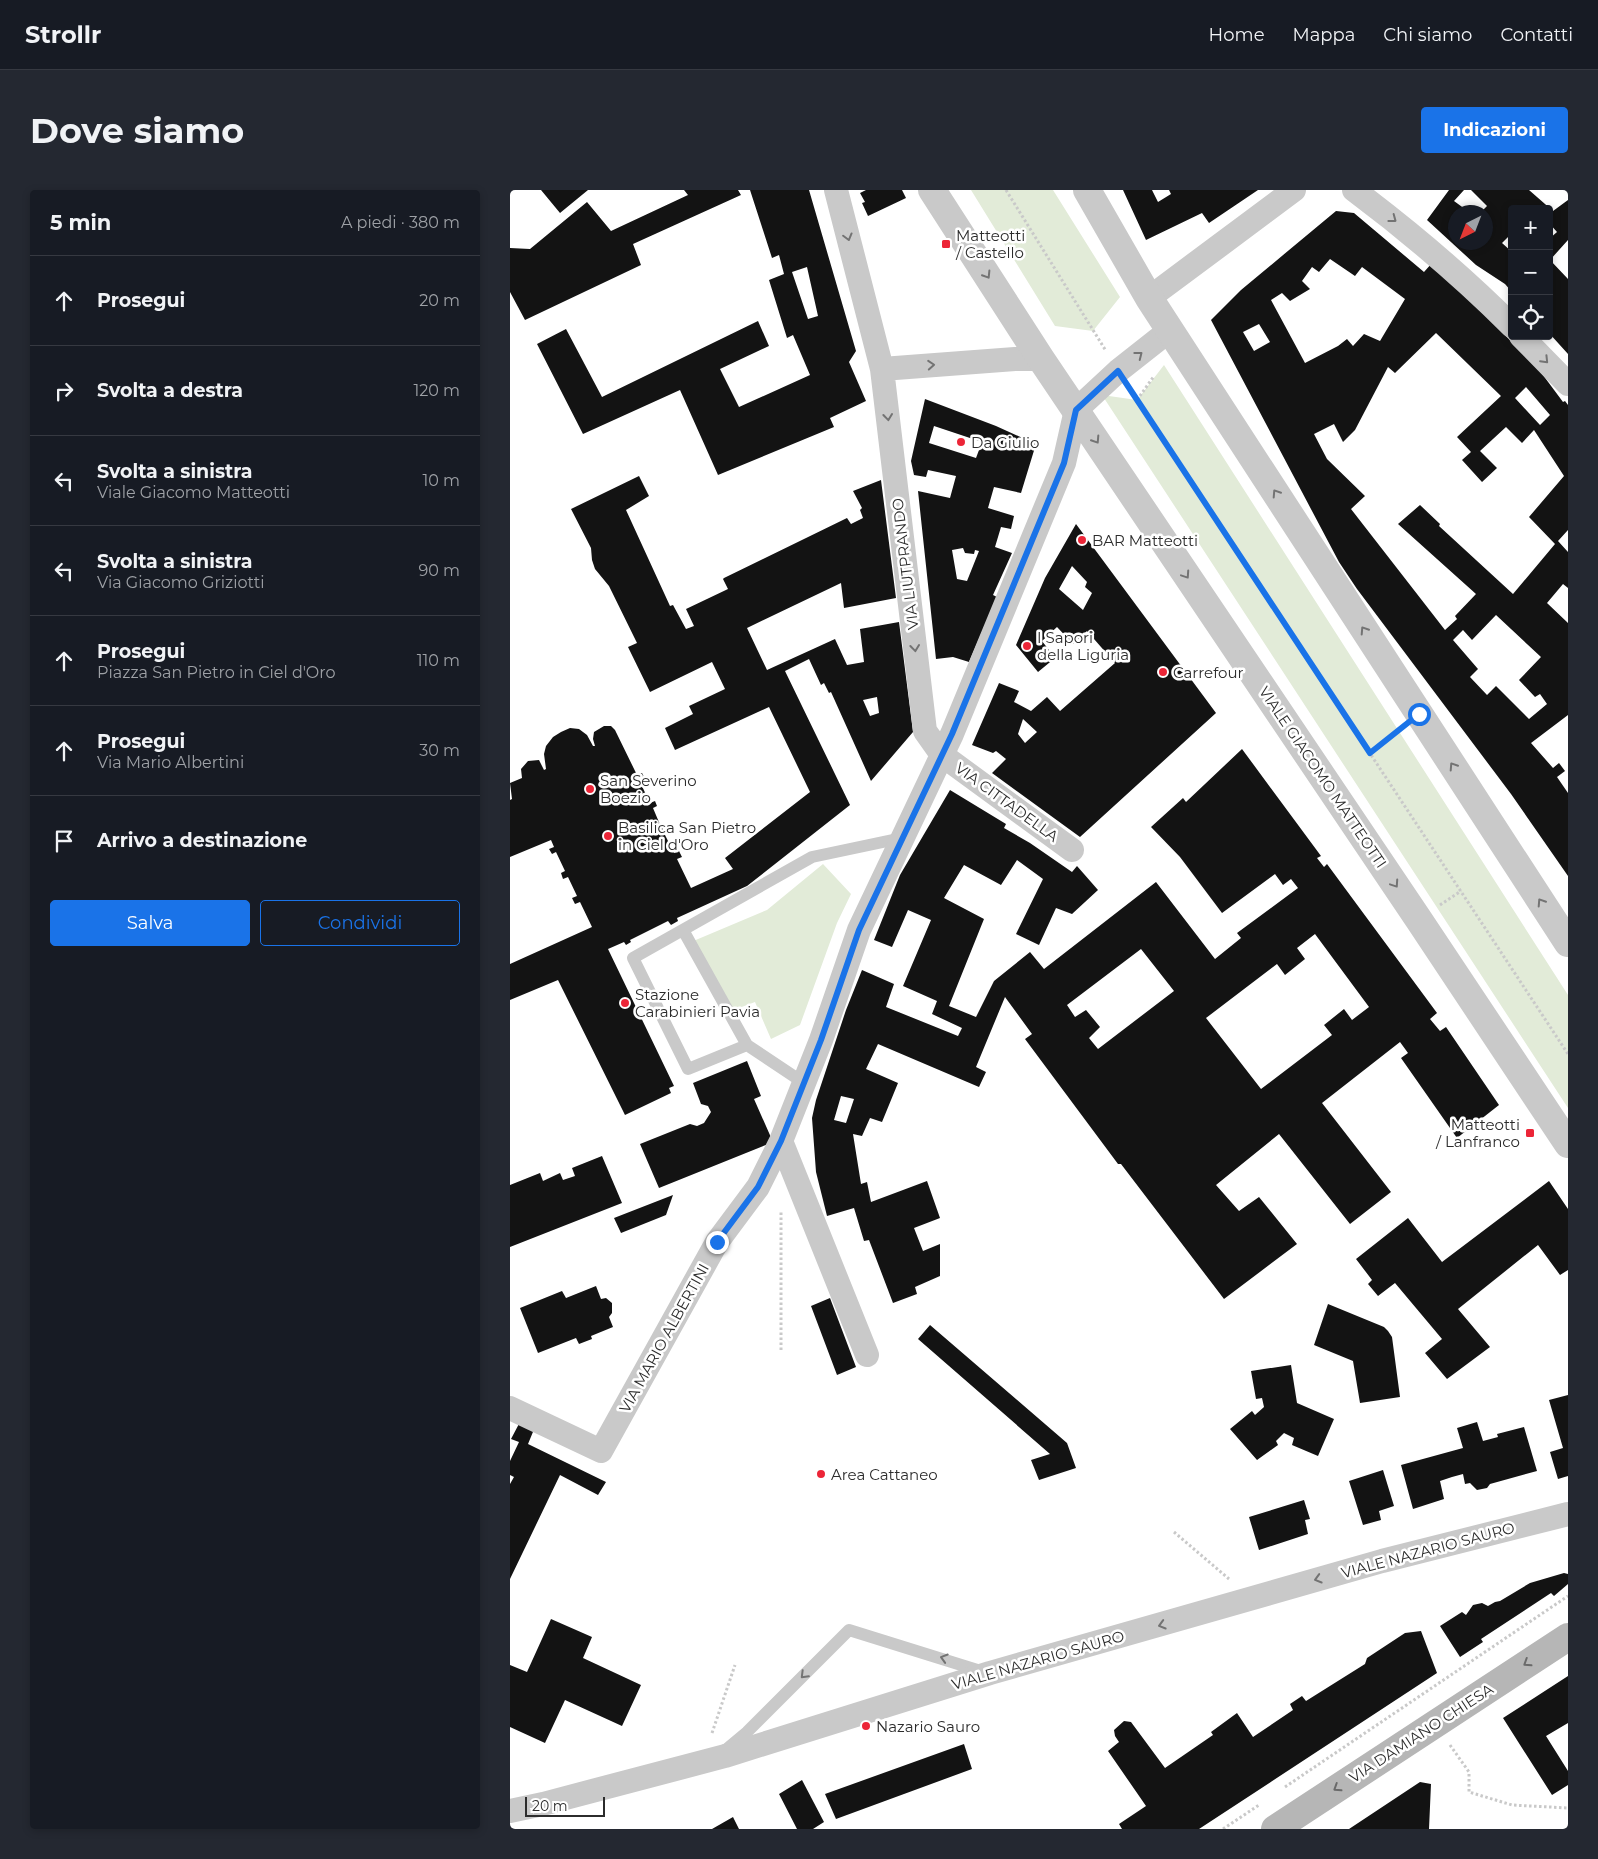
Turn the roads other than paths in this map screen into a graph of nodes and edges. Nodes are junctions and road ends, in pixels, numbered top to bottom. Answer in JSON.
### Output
{"nodes":[{"id":1,"x":836,"y":190,"type":"edge"},
{"id":2,"x":932,"y":190,"type":"edge"},
{"id":3,"x":1087,"y":190,"type":"edge"},
{"id":4,"x":1294,"y":190,"type":"edge"},
{"id":5,"x":1354,"y":190,"type":"edge"},
{"id":6,"x":1149,"y":298,"type":"junction"},
{"id":7,"x":1508,"y":322,"type":"edge"},
{"id":8,"x":1170,"y":330,"type":"junction"},
{"id":9,"x":1525,"y":340,"type":"edge"},
{"id":10,"x":1041,"y":359,"type":"junction"},
{"id":11,"x":882,"y":369,"type":"junction"},
{"id":12,"x":1568,"y":384,"type":"edge"},
{"id":13,"x":1076,"y":410,"type":"junction"},
{"id":14,"x":942,"y":755,"type":"junction"},
{"id":15,"x":902,"y":838,"type":"junction"},
{"id":16,"x":1072,"y":850,"type":"dead end"},
{"id":17,"x":683,"y":930,"type":"junction"},
{"id":18,"x":1568,"y":943,"type":"edge"},
{"id":19,"x":747,"y":1044,"type":"junction"},
{"id":20,"x":804,"y":1083,"type":"junction"},
{"id":21,"x":781,"y":1141,"type":"junction"},
{"id":22,"x":1568,"y":1144,"type":"edge"},
{"id":23,"x":867,"y":1355,"type":"dead end"},
{"id":24,"x":510,"y":1408,"type":"edge"},
{"id":25,"x":1568,"y":1514,"type":"edge"},
{"id":26,"x":1568,"y":1637,"type":"edge"},
{"id":27,"x":990,"y":1674,"type":"junction"},
{"id":28,"x":717,"y":1749,"type":"junction"},
{"id":29,"x":510,"y":1811,"type":"edge"},
{"id":30,"x":1275,"y":1829,"type":"edge"}],
"edges":[{"from":1,"to":11,"type":"street","one_way":true},
{"from":2,"to":10,"type":"street","name":"VIALE GIACOMO MATTEOTTI","one_way":true},
{"from":3,"to":6,"type":"street"},
{"from":4,"to":6,"type":"street"},
{"from":5,"to":7,"type":"street","one_way":true},
{"from":6,"to":8,"type":"street"},
{"from":13,"to":8,"type":"street","one_way":true},
{"from":18,"to":8,"type":"street","one_way":true},
{"from":9,"to":12,"type":"street","one_way":true},
{"from":11,"to":10,"type":"street","one_way":true},
{"from":10,"to":13,"type":"street","name":"VIALE GIACOMO MATTEOTTI"},
{"from":11,"to":14,"type":"street","name":"VIA LIUTPRANDO","one_way":true},
{"from":13,"to":14,"type":"street"},
{"from":13,"to":22,"type":"street","name":"VIALE GIACOMO MATTEOTTI","one_way":true},
{"from":14,"to":15,"type":"street"},
{"from":14,"to":16,"type":"street","name":"VIA CITTADELLA"},
{"from":15,"to":17,"type":"lane"},
{"from":15,"to":20,"type":"street"},
{"from":17,"to":19,"type":"lane"},
{"from":17,"to":19,"type":"lane"},
{"from":19,"to":20,"type":"lane"},
{"from":20,"to":21,"type":"street"},
{"from":21,"to":23,"type":"street"},
{"from":21,"to":24,"type":"street","name":"VIA MARIO ALBERTINI"},
{"from":25,"to":27,"type":"street","name":"VIALE NAZARIO SAURO","one_way":true},
{"from":26,"to":30,"type":"main road","name":"VIA DAMIANO CHIESA","one_way":true},
{"from":27,"to":28,"type":"street","name":"VIALE NAZARIO SAURO"},
{"from":27,"to":28,"type":"lane","one_way":true},
{"from":28,"to":29,"type":"street","name":"VIALE NAZARIO SAURO"}]}
